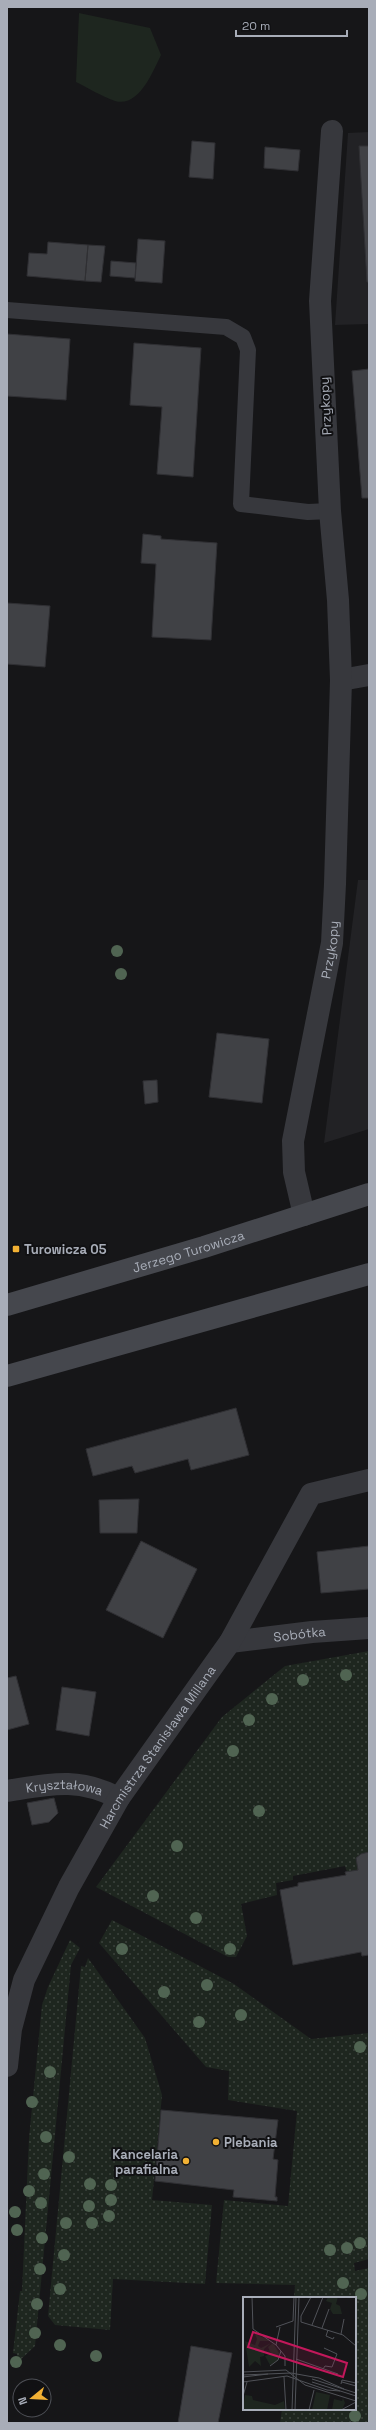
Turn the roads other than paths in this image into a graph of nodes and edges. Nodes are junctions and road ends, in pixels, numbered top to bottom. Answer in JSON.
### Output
{"nodes":[{"id":1,"x":332,"y":131,"type":"dead end"},
{"id":2,"x":7,"y":310,"type":"edge"},
{"id":3,"x":330,"y":511,"type":"junction"},
{"id":4,"x":369,"y":674,"type":"edge"},
{"id":5,"x":342,"y":680,"type":"junction"},
{"id":6,"x":369,"y":1194,"type":"edge"},
{"id":7,"x":304,"y":1215,"type":"junction"},
{"id":8,"x":369,"y":1274,"type":"edge"},
{"id":9,"x":7,"y":1305,"type":"edge"},
{"id":10,"x":7,"y":1376,"type":"edge"},
{"id":11,"x":369,"y":1480,"type":"edge"},
{"id":12,"x":369,"y":1628,"type":"edge"},
{"id":13,"x":230,"y":1642,"type":"junction"},
{"id":14,"x":7,"y":1791,"type":"edge"},
{"id":15,"x":119,"y":1798,"type":"junction"},
{"id":16,"x":7,"y":2066,"type":"edge"}],
"edges":[{"from":1,"to":3,"type":"street","name":"Przykopy"},
{"from":2,"to":3,"type":"lane"},
{"from":3,"to":5,"type":"street","name":"Przykopy"},
{"from":4,"to":5,"type":"street"},
{"from":5,"to":7,"type":"street","name":"Przykopy"},
{"from":6,"to":7,"type":"main road","name":"Jerzego Turowicza"},
{"from":7,"to":9,"type":"main road","name":"Jerzego Turowicza"},
{"from":8,"to":10,"type":"main road"},
{"from":11,"to":13,"type":"street","name":"Harcmistrza Stanisława Millana"},
{"from":12,"to":13,"type":"street","name":"Sobótka"},
{"from":13,"to":15,"type":"street","name":"Harcmistrza Stanisława Millana"},
{"from":14,"to":15,"type":"street","name":"Kryształowa"},
{"from":15,"to":16,"type":"street","name":"Harcmistrza Stanisława Millana"}]}
